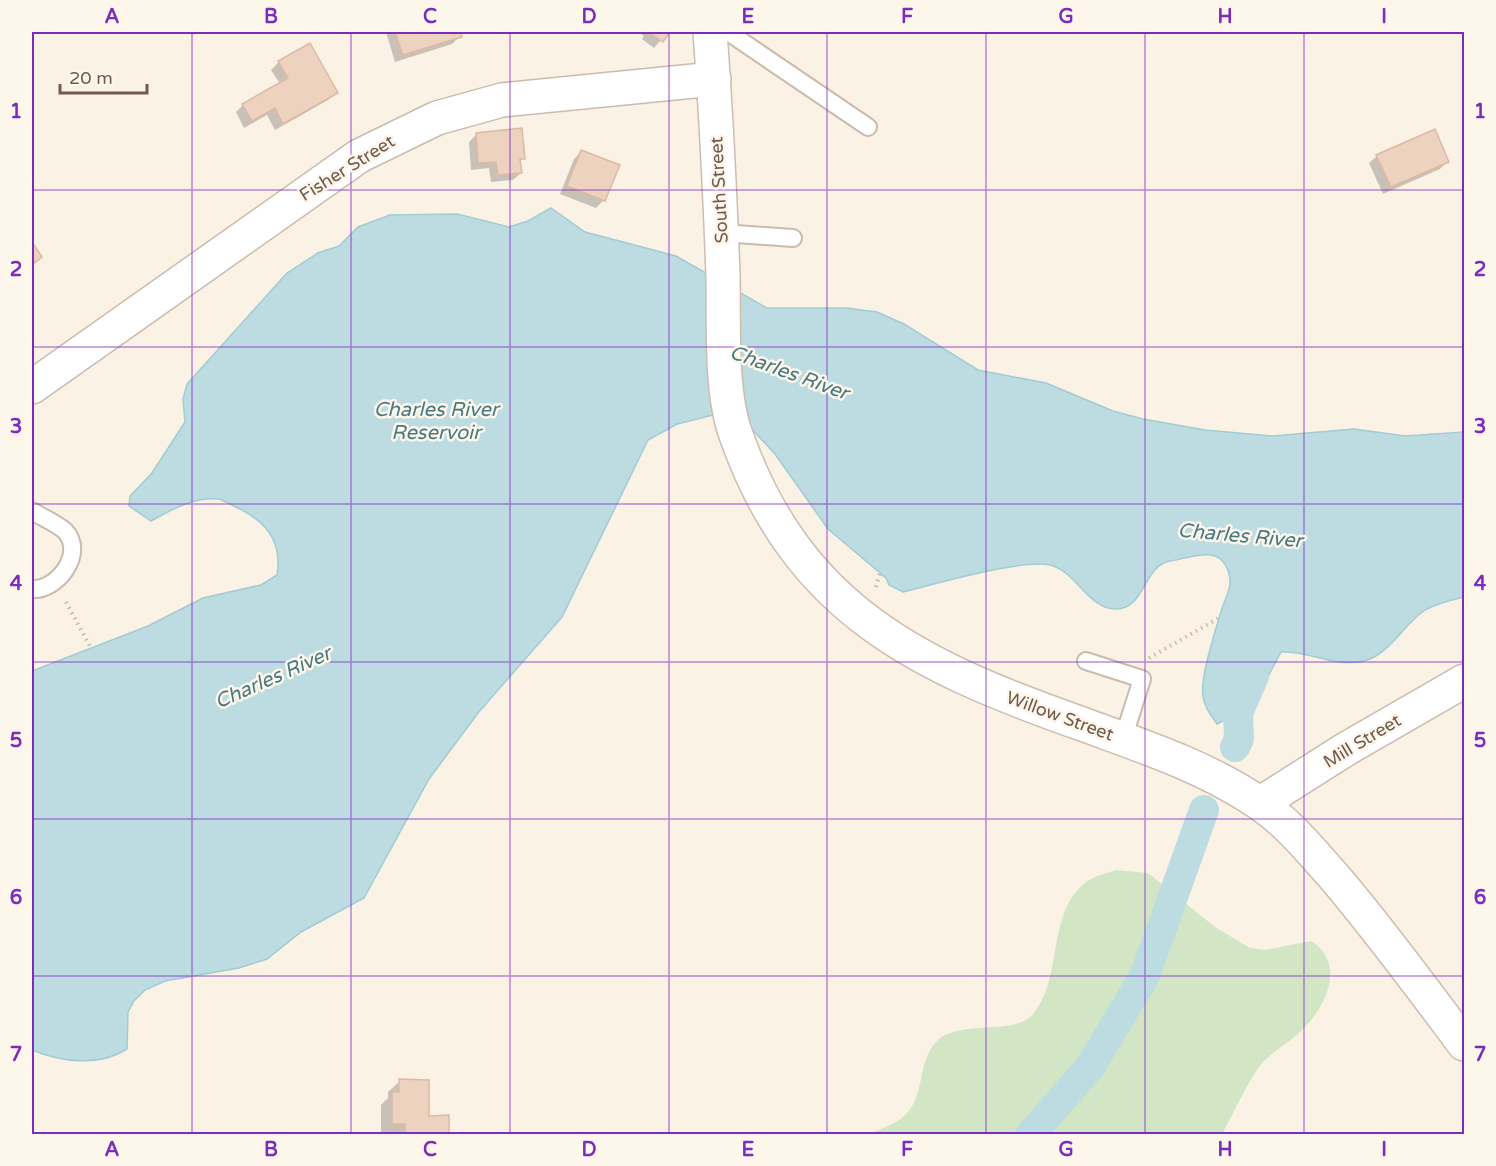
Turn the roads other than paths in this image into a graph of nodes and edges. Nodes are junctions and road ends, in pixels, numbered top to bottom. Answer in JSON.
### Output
{"nodes":[{"id":1,"x":710,"y":32,"type":"edge"},
{"id":2,"x":728,"y":32,"type":"edge"},
{"id":3,"x":714,"y":79,"type":"junction"},
{"id":4,"x":868,"y":128,"type":"dead end"},
{"id":5,"x":793,"y":238,"type":"dead end"},
{"id":6,"x":721,"y":241,"type":"junction"},
{"id":7,"x":725,"y":349,"type":"joint"},
{"id":8,"x":32,"y":387,"type":"edge"},
{"id":9,"x":32,"y":511,"type":"edge"},
{"id":10,"x":32,"y":589,"type":"edge"},
{"id":11,"x":1086,"y":661,"type":"dead end"},
{"id":12,"x":1464,"y":681,"type":"edge"},
{"id":13,"x":1123,"y":739,"type":"junction"},
{"id":14,"x":1261,"y":803,"type":"junction"},
{"id":15,"x":1464,"y":1044,"type":"edge"}],
"edges":[{"from":1,"to":3,"type":"street","name":"South Street"},
{"from":2,"to":4,"type":"lane"},
{"from":3,"to":6,"type":"street","name":"South Street"},
{"from":3,"to":8,"type":"street","name":"Fisher Street"},
{"from":5,"to":6,"type":"lane"},
{"from":6,"to":7,"type":"street","name":"South Street"},
{"from":7,"to":13,"type":"street","name":"Willow Street"},
{"from":9,"to":10,"type":"lane"},
{"from":11,"to":13,"type":"lane"},
{"from":12,"to":14,"type":"street","name":"Mill Street"},
{"from":13,"to":14,"type":"street","name":"Willow Street"},
{"from":14,"to":15,"type":"street","name":"Willow Street"}]}
